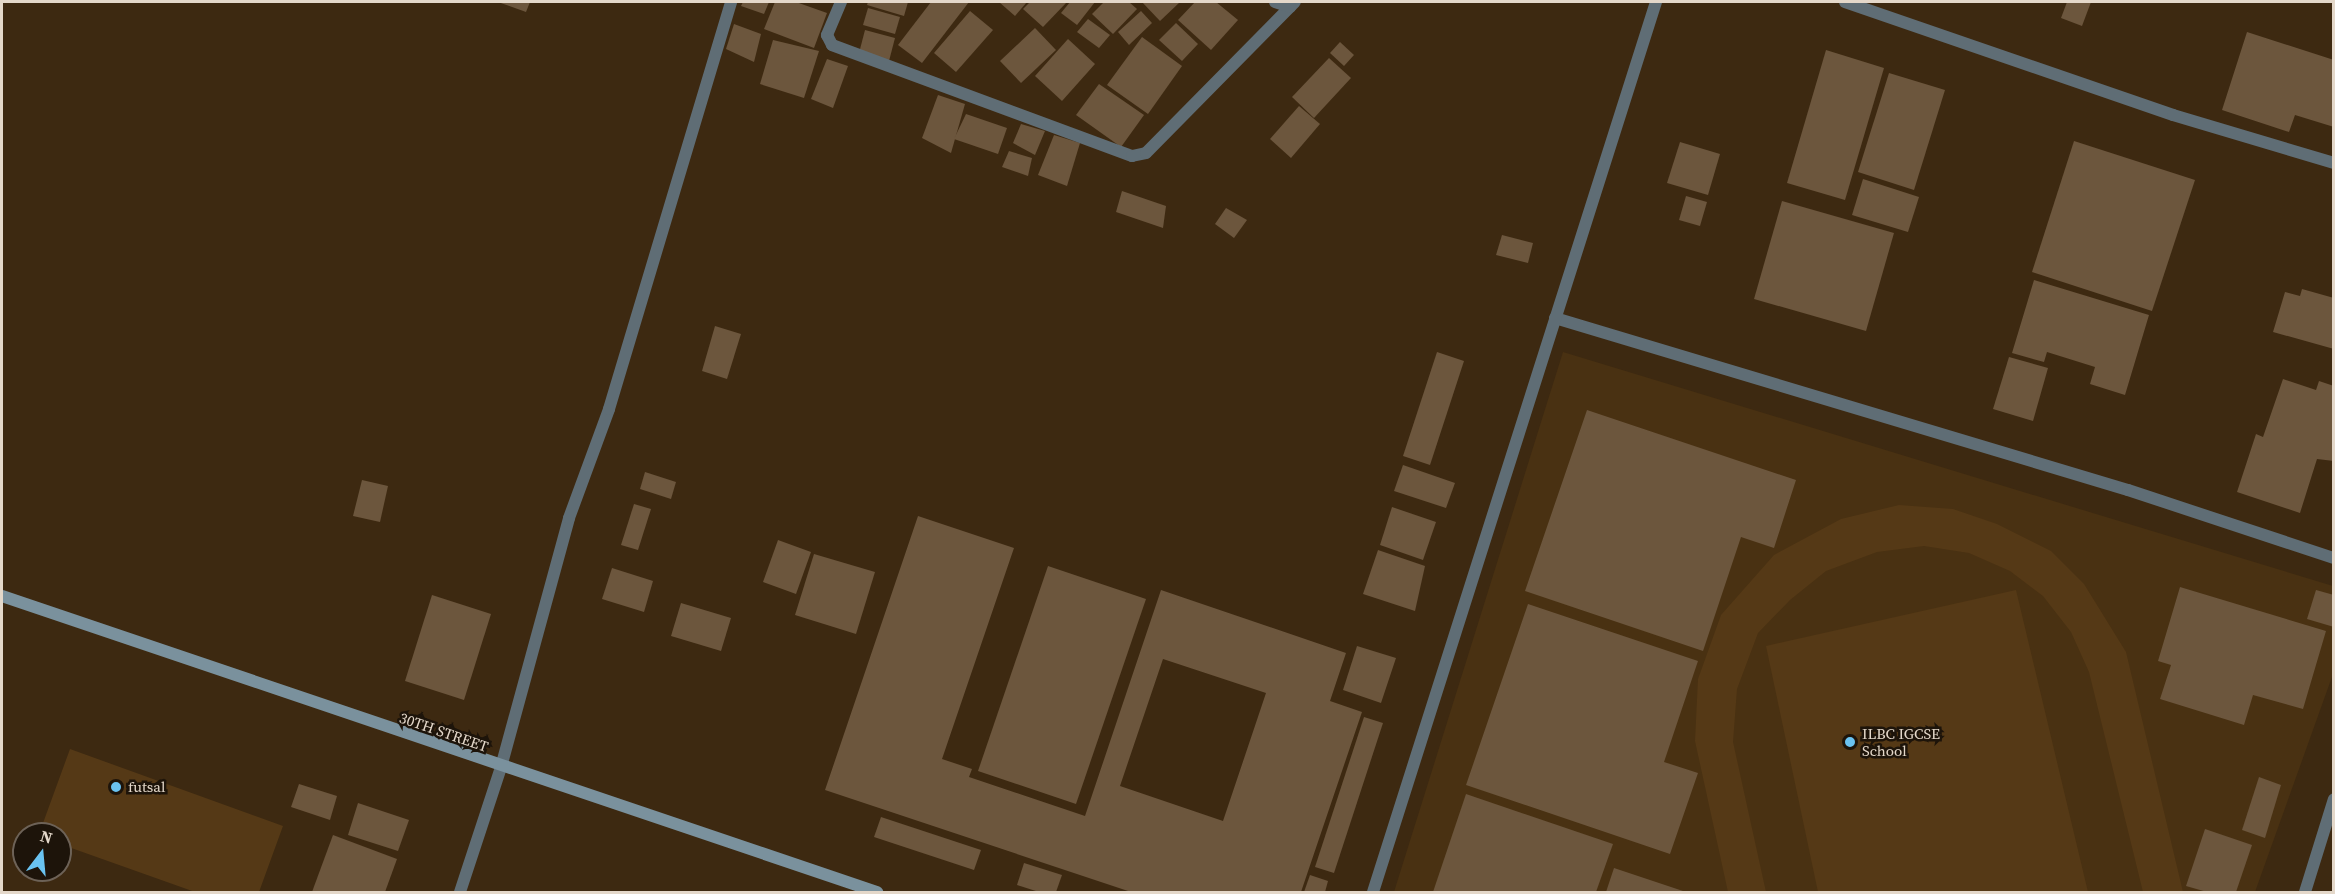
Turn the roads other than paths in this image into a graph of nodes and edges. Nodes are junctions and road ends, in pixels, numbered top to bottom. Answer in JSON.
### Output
{"nodes":[{"id":1,"x":731,"y":2,"type":"edge"},
{"id":2,"x":841,"y":2,"type":"edge"},
{"id":3,"x":1275,"y":2,"type":"edge"},
{"id":4,"x":1656,"y":2,"type":"edge"},
{"id":5,"x":1845,"y":2,"type":"edge"},
{"id":6,"x":1292,"y":4,"type":"edge"},
{"id":7,"x":2334,"y":163,"type":"edge"},
{"id":8,"x":1555,"y":318,"type":"junction"},
{"id":9,"x":2334,"y":558,"type":"edge"},
{"id":10,"x":2,"y":597,"type":"edge"},
{"id":11,"x":501,"y":767,"type":"junction"},
{"id":12,"x":2334,"y":799,"type":"edge"},
{"id":13,"x":460,"y":892,"type":"edge"},
{"id":14,"x":877,"y":892,"type":"edge"},
{"id":15,"x":1373,"y":892,"type":"edge"},
{"id":16,"x":2305,"y":892,"type":"edge"}],
"edges":[{"from":1,"to":11,"type":"street"},
{"from":2,"to":6,"type":"street"},
{"from":3,"to":6,"type":"street"},
{"from":4,"to":8,"type":"street"},
{"from":5,"to":7,"type":"street"},
{"from":8,"to":9,"type":"street"},
{"from":8,"to":15,"type":"street"},
{"from":10,"to":11,"type":"main road","name":"30TH STREET"},
{"from":11,"to":13,"type":"street"},
{"from":11,"to":14,"type":"main road","name":"30TH STREET"},
{"from":12,"to":16,"type":"street"}]}
